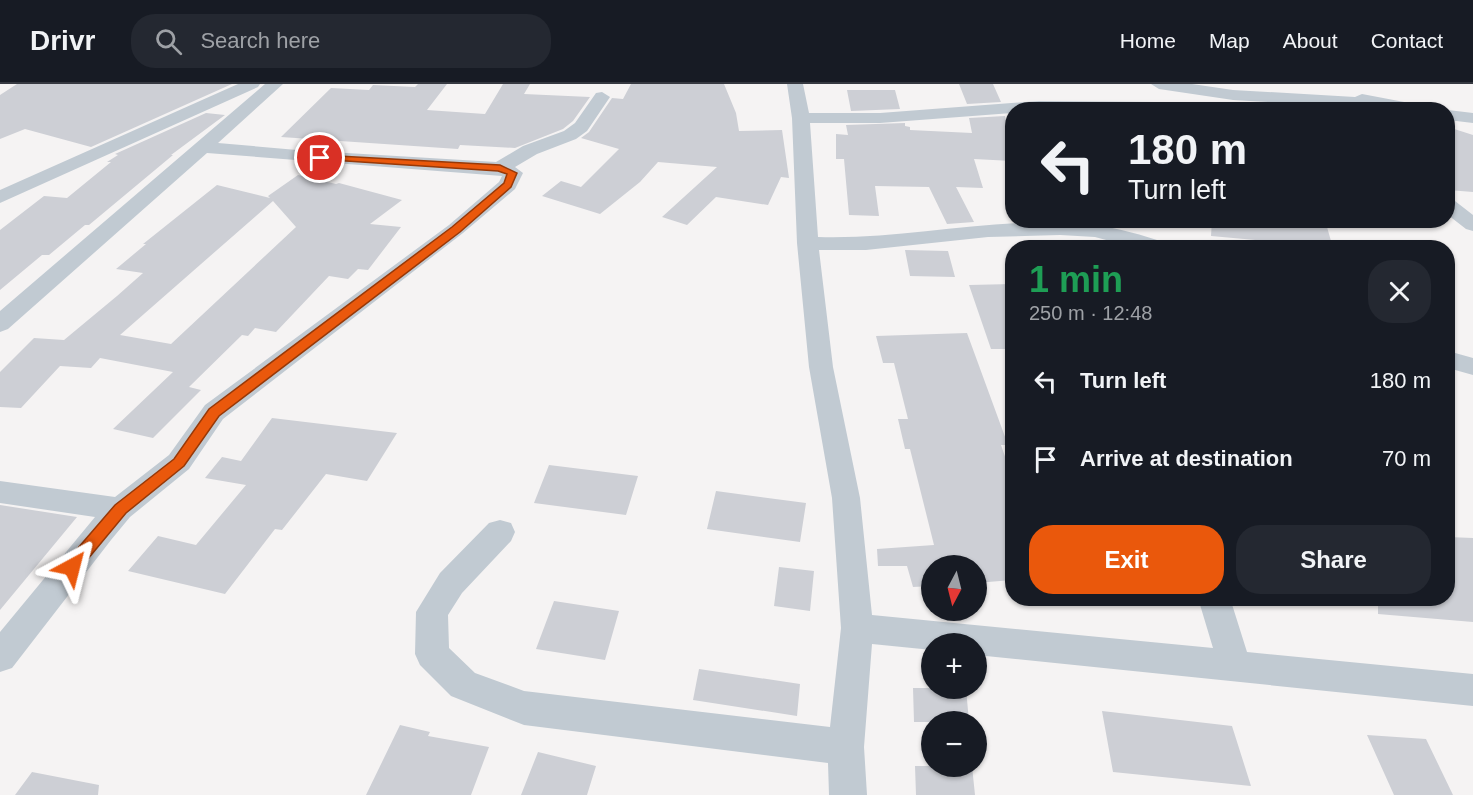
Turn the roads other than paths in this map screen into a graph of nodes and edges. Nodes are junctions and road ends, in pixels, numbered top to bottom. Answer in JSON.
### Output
{"nodes":[{"id":1,"x":252,"y":84,"type":"edge"},
{"id":2,"x":275,"y":84,"type":"edge"},
{"id":3,"x":795,"y":84,"type":"edge"},
{"id":4,"x":1159,"y":84,"type":"edge"},
{"id":5,"x":1345,"y":84,"type":"edge"},
{"id":6,"x":1099,"y":85,"type":"edge"},
{"id":7,"x":602,"y":97,"type":"dead end"},
{"id":8,"x":1105,"y":102,"type":"edge"},
{"id":9,"x":1336,"y":102,"type":"edge"},
{"id":10,"x":1364,"y":102,"type":"edge"},
{"id":11,"x":1005,"y":109,"type":"edge"},
{"id":12,"x":1455,"y":116,"type":"edge"},
{"id":13,"x":801,"y":118,"type":"junction"},
{"id":14,"x":1473,"y":118,"type":"edge"},
{"id":15,"x":203,"y":147,"type":"junction"},
{"id":16,"x":500,"y":168,"type":"junction"},
{"id":17,"x":0,"y":197,"type":"edge"},
{"id":18,"x":1455,"y":211,"type":"edge"},
{"id":19,"x":1473,"y":225,"type":"edge"},
{"id":20,"x":1070,"y":238,"type":"edge"},
{"id":21,"x":1140,"y":240,"type":"edge"},
{"id":22,"x":808,"y":243,"type":"junction"},
{"id":23,"x":0,"y":324,"type":"edge"},
{"id":24,"x":1455,"y":361,"type":"edge"},
{"id":25,"x":1473,"y":367,"type":"edge"},
{"id":26,"x":0,"y":492,"type":"edge"},
{"id":27,"x":120,"y":509,"type":"junction"},
{"id":28,"x":500,"y":532,"type":"dead end"},
{"id":29,"x":1216,"y":606,"type":"edge"},
{"id":30,"x":857,"y":628,"type":"junction"},
{"id":31,"x":0,"y":657,"type":"edge"},
{"id":32,"x":1235,"y":667,"type":"junction"},
{"id":33,"x":1473,"y":690,"type":"edge"},
{"id":34,"x":846,"y":747,"type":"junction"},
{"id":35,"x":848,"y":795,"type":"edge"}],
"edges":[{"from":1,"to":17,"type":"street"},
{"from":2,"to":15,"type":"street"},
{"from":3,"to":13,"type":"street"},
{"from":4,"to":9,"type":"street"},
{"from":5,"to":10,"type":"street"},
{"from":6,"to":8,"type":"street"},
{"from":7,"to":16,"type":"street"},
{"from":11,"to":13,"type":"street"},
{"from":12,"to":14,"type":"street"},
{"from":13,"to":22,"type":"street"},
{"from":15,"to":16,"type":"street"},
{"from":15,"to":23,"type":"street"},
{"from":16,"to":27,"type":"street"},
{"from":18,"to":19,"type":"street"},
{"from":20,"to":21,"type":"street"},
{"from":20,"to":22,"type":"street"},
{"from":22,"to":30,"type":"street"},
{"from":24,"to":25,"type":"street"},
{"from":26,"to":27,"type":"street"},
{"from":27,"to":31,"type":"street"},
{"from":28,"to":34,"type":"street"},
{"from":29,"to":32,"type":"street"},
{"from":30,"to":32,"type":"street"},
{"from":30,"to":34,"type":"street"},
{"from":32,"to":33,"type":"street"},
{"from":34,"to":35,"type":"street"}]}
